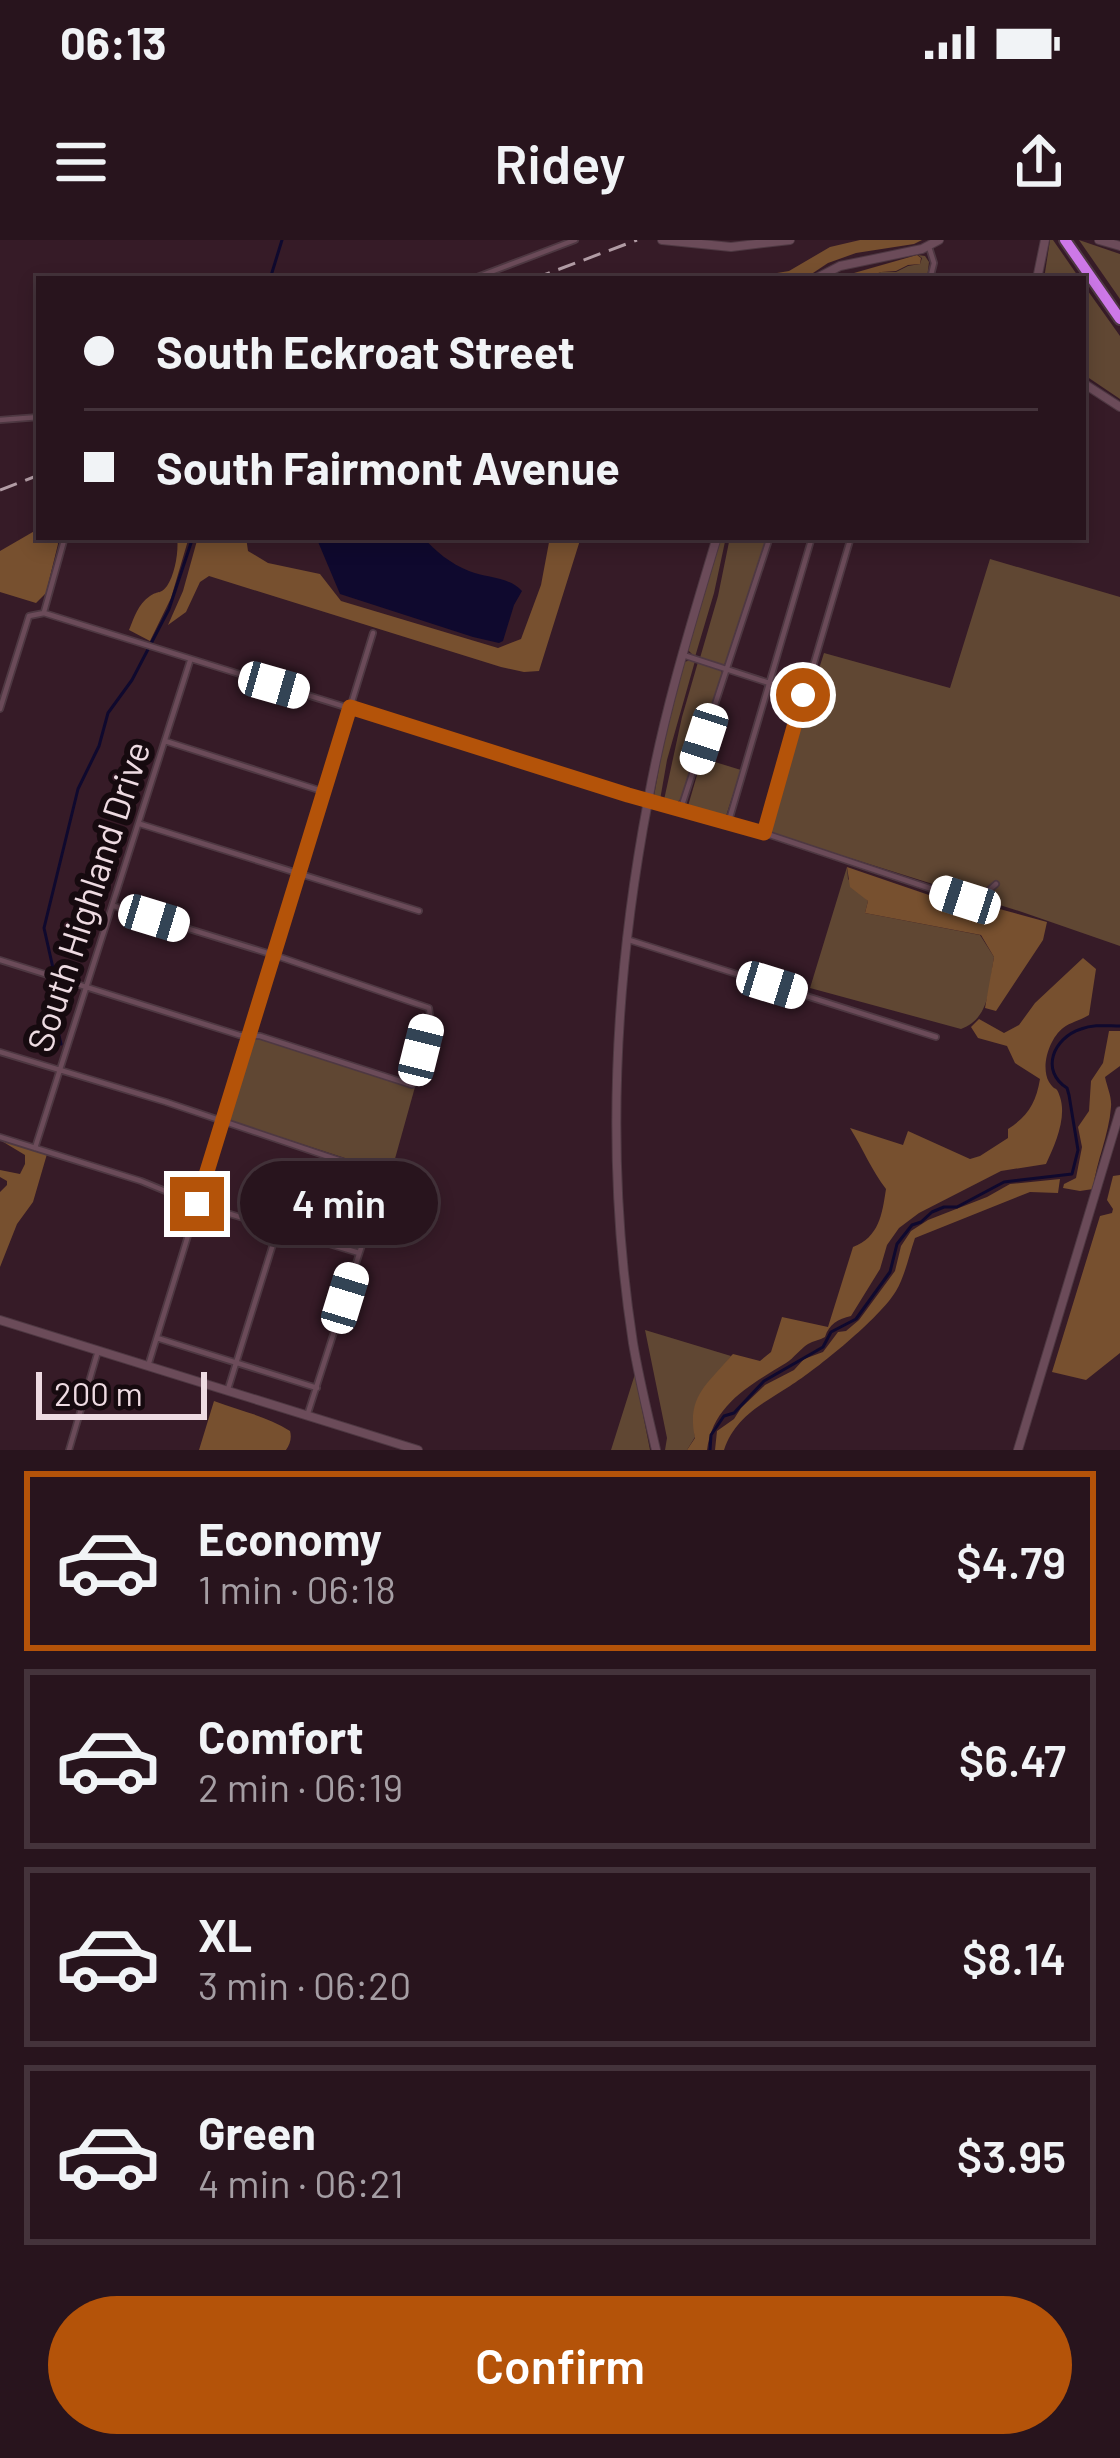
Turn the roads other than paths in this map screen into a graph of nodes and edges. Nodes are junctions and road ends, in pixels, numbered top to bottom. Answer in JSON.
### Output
{"nodes":[{"id":1,"x":574,"y":240,"type":"edge"},
{"id":2,"x":662,"y":240,"type":"edge"},
{"id":3,"x":790,"y":240,"type":"edge"},
{"id":4,"x":939,"y":240,"type":"edge"},
{"id":5,"x":1065,"y":240,"type":"edge"},
{"id":6,"x":1100,"y":240,"type":"edge"},
{"id":7,"x":1044,"y":244,"type":"edge"},
{"id":8,"x":1120,"y":246,"type":"edge"},
{"id":9,"x":929,"y":247,"type":"junction"},
{"id":10,"x":480,"y":276,"type":"edge"},
{"id":11,"x":822,"y":276,"type":"edge"},
{"id":12,"x":932,"y":276,"type":"edge"},
{"id":13,"x":1038,"y":276,"type":"edge"},
{"id":14,"x":1120,"y":319,"type":"edge"},
{"id":15,"x":1086,"y":384,"type":"edge"},
{"id":16,"x":1120,"y":407,"type":"edge"},
{"id":17,"x":36,"y":417,"type":"edge"},
{"id":18,"x":0,"y":420,"type":"edge"},
{"id":19,"x":64,"y":540,"type":"edge"},
{"id":20,"x":716,"y":540,"type":"edge"},
{"id":21,"x":769,"y":540,"type":"edge"},
{"id":22,"x":811,"y":540,"type":"edge"},
{"id":23,"x":850,"y":540,"type":"edge"},
{"id":24,"x":44,"y":613,"type":"junction"},
{"id":25,"x":373,"y":633,"type":"dead end"},
{"id":26,"x":683,"y":655,"type":"junction"},
{"id":27,"x":190,"y":661,"type":"junction"},
{"id":28,"x":727,"y":669,"type":"junction"},
{"id":29,"x":769,"y":682,"type":"junction"},
{"id":30,"x":803,"y":695,"type":"junction"},
{"id":31,"x":350,"y":707,"type":"junction"},
{"id":32,"x":0,"y":709,"type":"edge"},
{"id":33,"x":165,"y":741,"type":"junction"},
{"id":34,"x":325,"y":792,"type":"junction"},
{"id":35,"x":648,"y":799,"type":"junction"},
{"id":36,"x":681,"y":808,"type":"junction"},
{"id":37,"x":140,"y":824,"type":"junction"},
{"id":38,"x":728,"y":824,"type":"junction"},
{"id":39,"x":764,"y":833,"type":"junction"},
{"id":40,"x":300,"y":874,"type":"junction"},
{"id":41,"x":996,"y":884,"type":"dead end"},
{"id":42,"x":113,"y":906,"type":"junction"},
{"id":43,"x":419,"y":911,"type":"dead end"},
{"id":44,"x":626,"y":939,"type":"junction"},
{"id":45,"x":274,"y":955,"type":"junction"},
{"id":46,"x":0,"y":960,"type":"edge"},
{"id":47,"x":87,"y":988,"type":"junction"},
{"id":48,"x":250,"y":1036,"type":"junction"},
{"id":49,"x":936,"y":1037,"type":"dead end"},
{"id":50,"x":0,"y":1052,"type":"edge"},
{"id":51,"x":61,"y":1071,"type":"junction"},
{"id":52,"x":1120,"y":1111,"type":"edge"},
{"id":53,"x":224,"y":1120,"type":"junction"},
{"id":54,"x":0,"y":1137,"type":"edge"},
{"id":55,"x":35,"y":1148,"type":"junction"},
{"id":56,"x":197,"y":1204,"type":"junction"},
{"id":57,"x":278,"y":1228,"type":"junction"},
{"id":58,"x":359,"y":1253,"type":"junction"},
{"id":59,"x":0,"y":1320,"type":"edge"},
{"id":60,"x":156,"y":1337,"type":"junction"},
{"id":61,"x":98,"y":1351,"type":"junction"},
{"id":62,"x":237,"y":1361,"type":"junction"},
{"id":63,"x":148,"y":1366,"type":"junction"},
{"id":64,"x":317,"y":1388,"type":"junction"},
{"id":65,"x":228,"y":1391,"type":"junction"},
{"id":66,"x":307,"y":1416,"type":"junction"},
{"id":67,"x":69,"y":1450,"type":"edge"},
{"id":68,"x":418,"y":1450,"type":"edge"},
{"id":69,"x":656,"y":1450,"type":"edge"},
{"id":70,"x":1018,"y":1450,"type":"edge"}],
"edges":[{"from":1,"to":10,"type":"street"},
{"from":2,"to":3,"type":"street"},
{"from":4,"to":9,"type":"street"},
{"from":5,"to":14,"type":"highway"},
{"from":6,"to":8,"type":"street"},
{"from":7,"to":13,"type":"street"},
{"from":9,"to":11,"type":"street"},
{"from":9,"to":12,"type":"street"},
{"from":15,"to":16,"type":"street"},
{"from":17,"to":18,"type":"street"},
{"from":19,"to":24,"type":"street"},
{"from":20,"to":26,"type":"street"},
{"from":21,"to":28,"type":"street"},
{"from":22,"to":29,"type":"street"},
{"from":23,"to":30,"type":"street"},
{"from":24,"to":27,"type":"street"},
{"from":24,"to":32,"type":"street"},
{"from":25,"to":31,"type":"street"},
{"from":26,"to":28,"type":"street"},
{"from":26,"to":35,"type":"street"},
{"from":27,"to":31,"type":"street"},
{"from":27,"to":33,"type":"street","name":"South Highland Drive"},
{"from":28,"to":29,"type":"street"},
{"from":28,"to":36,"type":"street"},
{"from":29,"to":30,"type":"street"},
{"from":29,"to":38,"type":"street"},
{"from":30,"to":39,"type":"street"},
{"from":31,"to":34,"type":"street"},
{"from":31,"to":35,"type":"street"},
{"from":33,"to":34,"type":"street"},
{"from":33,"to":37,"type":"street","name":"South Highland Drive"},
{"from":34,"to":40,"type":"street"},
{"from":35,"to":36,"type":"street"},
{"from":35,"to":44,"type":"street"},
{"from":36,"to":38,"type":"street"},
{"from":37,"to":40,"type":"street"},
{"from":37,"to":42,"type":"street","name":"South Highland Drive"},
{"from":38,"to":39,"type":"street"},
{"from":39,"to":41,"type":"street"},
{"from":40,"to":43,"type":"street"},
{"from":40,"to":45,"type":"street"},
{"from":42,"to":45,"type":"street"},
{"from":42,"to":47,"type":"street","name":"South Highland Drive"},
{"from":44,"to":49,"type":"street"},
{"from":44,"to":69,"type":"street"},
{"from":45,"to":48,"type":"street"},
{"from":45,"to":48,"type":"street"},
{"from":46,"to":47,"type":"street"},
{"from":47,"to":48,"type":"street"},
{"from":47,"to":51,"type":"street","name":"South Highland Drive"},
{"from":48,"to":53,"type":"street"},
{"from":50,"to":51,"type":"street"},
{"from":51,"to":53,"type":"street"},
{"from":51,"to":55,"type":"street","name":"South Highland Drive"},
{"from":52,"to":70,"type":"street"},
{"from":53,"to":56,"type":"street"},
{"from":53,"to":58,"type":"street"},
{"from":54,"to":55,"type":"street"},
{"from":55,"to":56,"type":"street"},
{"from":56,"to":57,"type":"street"},
{"from":56,"to":60,"type":"street"},
{"from":57,"to":58,"type":"street"},
{"from":57,"to":62,"type":"street"},
{"from":58,"to":64,"type":"street"},
{"from":59,"to":61,"type":"street"},
{"from":60,"to":62,"type":"street"},
{"from":60,"to":63,"type":"street"},
{"from":61,"to":63,"type":"street"},
{"from":61,"to":67,"type":"street"},
{"from":62,"to":64,"type":"street"},
{"from":62,"to":65,"type":"street"},
{"from":63,"to":65,"type":"street"},
{"from":64,"to":66,"type":"street"},
{"from":65,"to":66,"type":"street"},
{"from":66,"to":68,"type":"street"}]}
